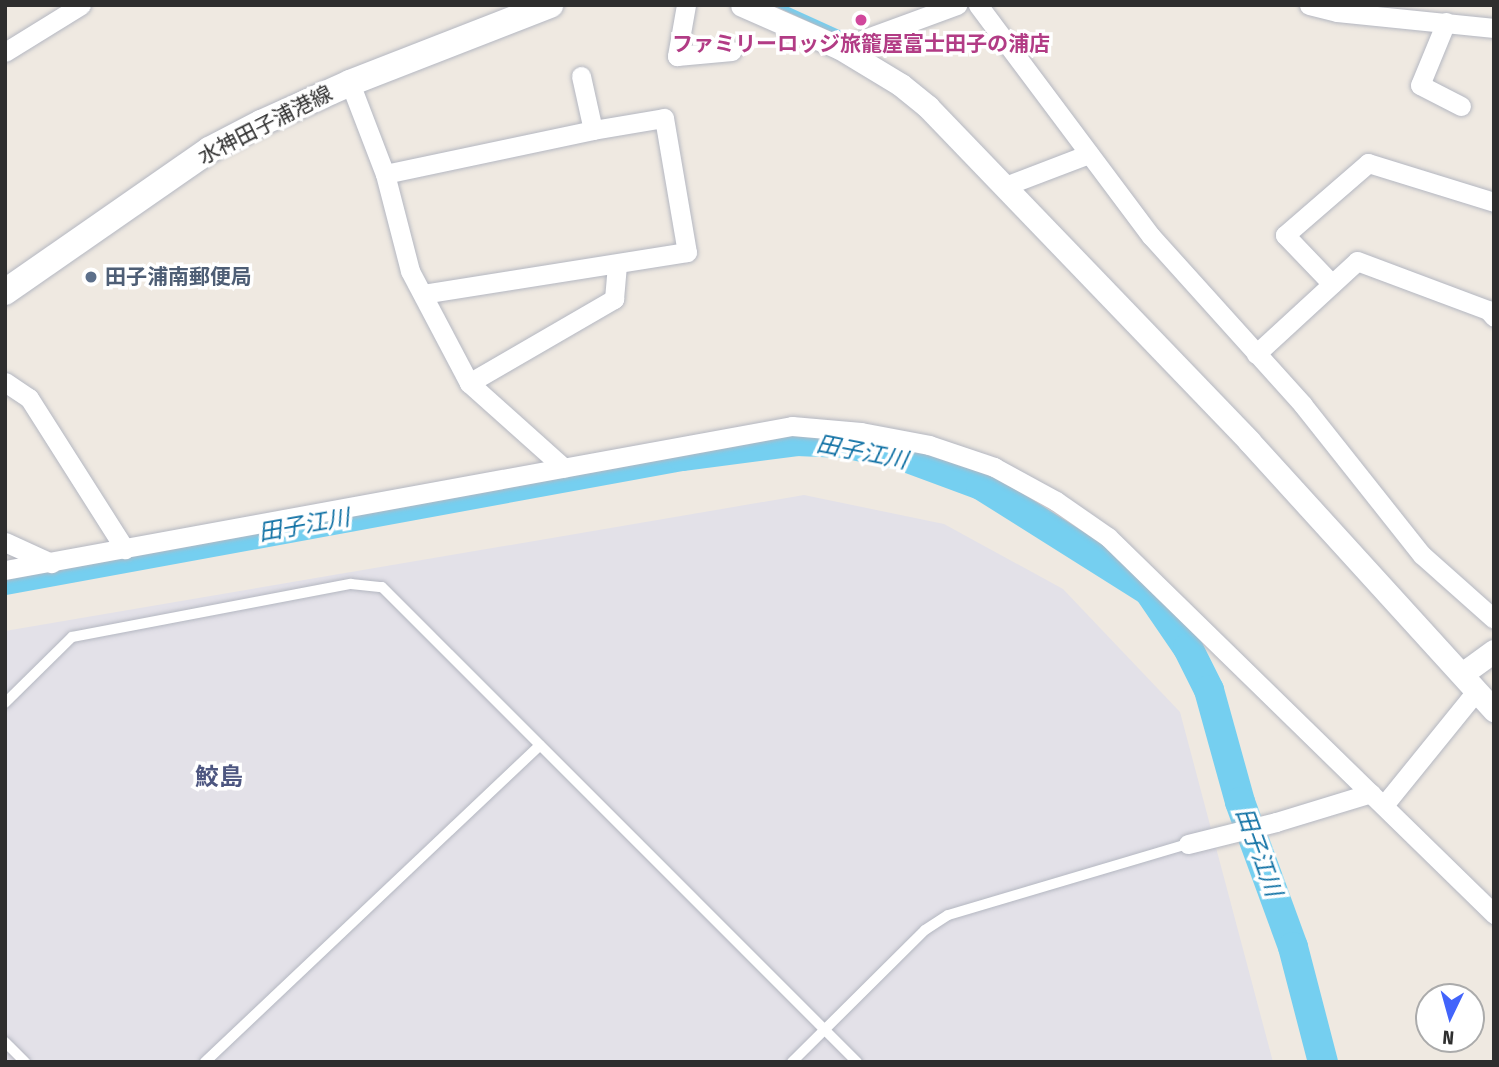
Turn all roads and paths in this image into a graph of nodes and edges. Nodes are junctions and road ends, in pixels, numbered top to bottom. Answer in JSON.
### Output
{"nodes":[{"id":1,"x":81,"y":5,"type":"edge"},
{"id":2,"x":550,"y":5,"type":"edge"},
{"id":3,"x":686,"y":5,"type":"edge"},
{"id":4,"x":742,"y":5,"type":"edge"},
{"id":5,"x":957,"y":5,"type":"edge"},
{"id":6,"x":978,"y":5,"type":"edge"},
{"id":7,"x":1309,"y":5,"type":"edge"},
{"id":8,"x":772,"y":10,"type":"edge"},
{"id":9,"x":1446,"y":22,"type":"junction"},
{"id":10,"x":1494,"y":28,"type":"edge"},
{"id":11,"x":840,"y":48,"type":"junction"},
{"id":12,"x":732,"y":51,"type":"dead end"},
{"id":13,"x":5,"y":52,"type":"edge"},
{"id":14,"x":581,"y":76,"type":"dead end"},
{"id":15,"x":350,"y":83,"type":"junction"},
{"id":16,"x":1461,"y":106,"type":"dead end"},
{"id":17,"x":593,"y":130,"type":"junction"},
{"id":18,"x":1089,"y":154,"type":"junction"},
{"id":19,"x":386,"y":174,"type":"junction"},
{"id":20,"x":1005,"y":186,"type":"junction"},
{"id":21,"x":1494,"y":202,"type":"edge"},
{"id":22,"x":617,"y":265,"type":"junction"},
{"id":23,"x":1332,"y":284,"type":"junction"},
{"id":24,"x":5,"y":292,"type":"edge"},
{"id":25,"x":423,"y":294,"type":"junction"},
{"id":26,"x":1494,"y":317,"type":"edge"},
{"id":27,"x":1256,"y":354,"type":"junction"},
{"id":28,"x":5,"y":382,"type":"edge"},
{"id":29,"x":469,"y":383,"type":"junction"},
{"id":30,"x":564,"y":468,"type":"junction"},
{"id":31,"x":5,"y":542,"type":"edge"},
{"id":32,"x":125,"y":549,"type":"junction"},
{"id":33,"x":51,"y":564,"type":"junction"},
{"id":34,"x":5,"y":570,"type":"edge"},
{"id":35,"x":1494,"y":619,"type":"edge"},
{"id":36,"x":1494,"y":651,"type":"edge"},
{"id":37,"x":1469,"y":682,"type":"junction"},
{"id":38,"x":5,"y":703,"type":"edge"},
{"id":39,"x":1494,"y":710,"type":"edge"},
{"id":40,"x":540,"y":745,"type":"junction"},
{"id":41,"x":1377,"y":799,"type":"junction"},
{"id":42,"x":1188,"y":844,"type":"joint"},
{"id":43,"x":1494,"y":914,"type":"edge"},
{"id":44,"x":824,"y":1030,"type":"junction"},
{"id":45,"x":5,"y":1042,"type":"edge"},
{"id":46,"x":25,"y":1062,"type":"edge"},
{"id":47,"x":205,"y":1062,"type":"edge"},
{"id":48,"x":792,"y":1062,"type":"edge"},
{"id":49,"x":857,"y":1062,"type":"edge"}],
"edges":[{"from":1,"to":13,"type":"street"},
{"from":2,"to":15,"type":"main road","name":"水神田子浦港線"},
{"from":3,"to":12,"type":"street"},
{"from":4,"to":8,"type":"street"},
{"from":5,"to":11,"type":"street"},
{"from":6,"to":18,"type":"street"},
{"from":7,"to":9,"type":"street"},
{"from":8,"to":11,"type":"street"},
{"from":9,"to":10,"type":"street"},
{"from":9,"to":16,"type":"street"},
{"from":11,"to":20,"type":"street"},
{"from":14,"to":17,"type":"street"},
{"from":15,"to":19,"type":"street"},
{"from":15,"to":24,"type":"main road","name":"水神田子浦港線"},
{"from":17,"to":19,"type":"street"},
{"from":17,"to":22,"type":"street"},
{"from":18,"to":20,"type":"street"},
{"from":18,"to":27,"type":"street"},
{"from":19,"to":25,"type":"street"},
{"from":20,"to":37,"type":"street"},
{"from":21,"to":23,"type":"street"},
{"from":22,"to":25,"type":"street"},
{"from":22,"to":29,"type":"street"},
{"from":23,"to":26,"type":"street"},
{"from":23,"to":27,"type":"street"},
{"from":25,"to":29,"type":"street"},
{"from":27,"to":35,"type":"street"},
{"from":28,"to":32,"type":"street"},
{"from":29,"to":30,"type":"street"},
{"from":30,"to":32,"type":"street"},
{"from":30,"to":41,"type":"street"},
{"from":31,"to":33,"type":"street"},
{"from":32,"to":33,"type":"street"},
{"from":33,"to":34,"type":"street"},
{"from":36,"to":37,"type":"street"},
{"from":37,"to":39,"type":"street"},
{"from":37,"to":41,"type":"street"},
{"from":38,"to":40,"type":"lane"},
{"from":40,"to":44,"type":"lane"},
{"from":40,"to":47,"type":"lane"},
{"from":41,"to":42,"type":"street"},
{"from":41,"to":43,"type":"street"},
{"from":42,"to":44,"type":"lane"},
{"from":44,"to":48,"type":"lane"},
{"from":44,"to":49,"type":"lane"},
{"from":45,"to":46,"type":"lane"}]}
